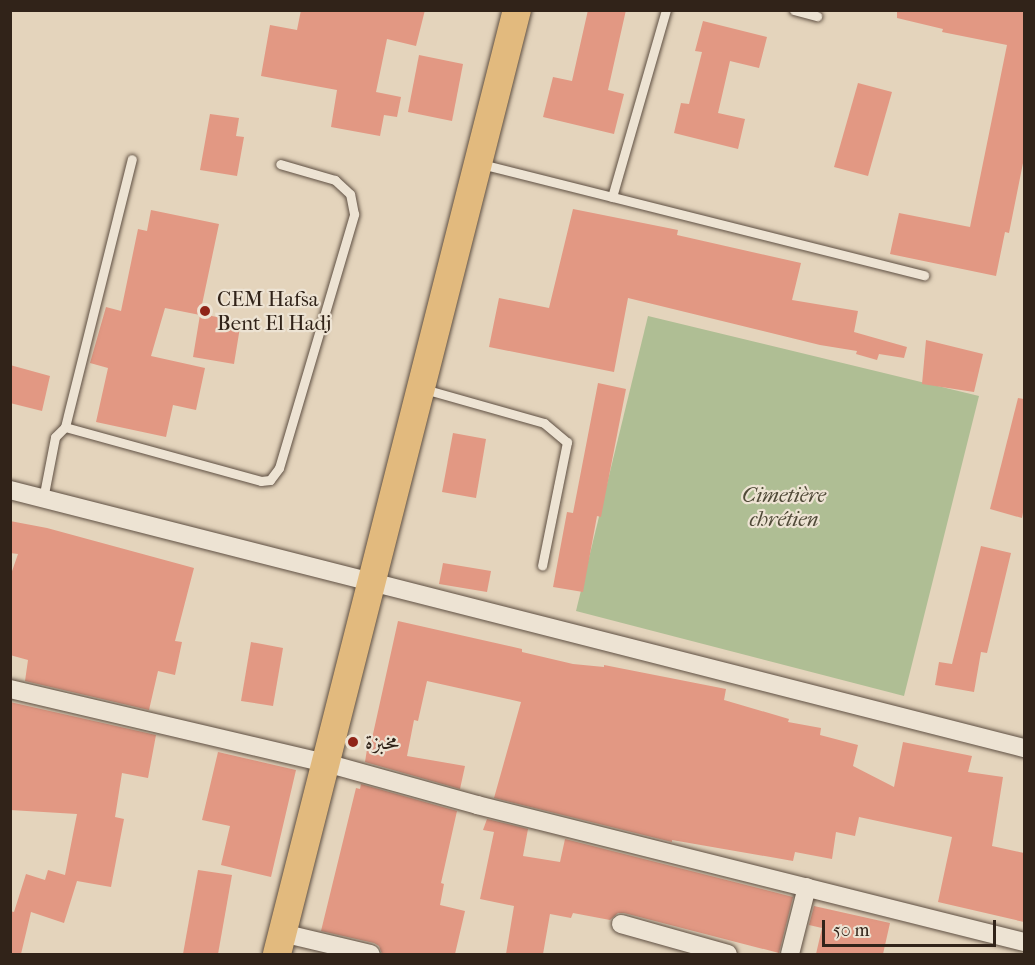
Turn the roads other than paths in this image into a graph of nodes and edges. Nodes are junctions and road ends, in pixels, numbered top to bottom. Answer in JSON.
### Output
{"nodes":[{"id":1,"x":517,"y":10,"type":"edge"},
{"id":2,"x":666,"y":10,"type":"edge"},
{"id":3,"x":794,"y":10,"type":"edge"},
{"id":4,"x":817,"y":16,"type":"dead end"},
{"id":5,"x":132,"y":159,"type":"dead end"},
{"id":6,"x":280,"y":164,"type":"dead end"},
{"id":7,"x":478,"y":164,"type":"junction"},
{"id":8,"x":612,"y":197,"type":"junction"},
{"id":9,"x":924,"y":275,"type":"dead end"},
{"id":10,"x":422,"y":388,"type":"junction"},
{"id":11,"x":65,"y":427,"type":"junction"},
{"id":12,"x":10,"y":490,"type":"edge"},
{"id":13,"x":43,"y":499,"type":"junction"},
{"id":14,"x":542,"y":566,"type":"dead end"},
{"id":15,"x":373,"y":582,"type":"junction"},
{"id":16,"x":10,"y":689,"type":"edge"},
{"id":17,"x":1024,"y":748,"type":"edge"},
{"id":18,"x":326,"y":763,"type":"junction"},
{"id":19,"x":807,"y":887,"type":"junction"},
{"id":20,"x":621,"y":924,"type":"dead end"},
{"id":21,"x":1024,"y":942,"type":"edge"},
{"id":22,"x":280,"y":944,"type":"edge"},
{"id":23,"x":371,"y":954,"type":"edge"},
{"id":24,"x":728,"y":954,"type":"edge"},
{"id":25,"x":790,"y":954,"type":"edge"}],
"edges":[{"from":1,"to":7,"type":"main road"},
{"from":2,"to":8,"type":"lane"},
{"from":3,"to":4,"type":"lane"},
{"from":5,"to":11,"type":"lane"},
{"from":6,"to":11,"type":"lane"},
{"from":7,"to":8,"type":"lane"},
{"from":7,"to":10,"type":"main road"},
{"from":8,"to":9,"type":"lane"},
{"from":10,"to":14,"type":"lane"},
{"from":10,"to":15,"type":"main road"},
{"from":11,"to":13,"type":"lane"},
{"from":12,"to":13,"type":"street"},
{"from":13,"to":15,"type":"street"},
{"from":15,"to":17,"type":"street"},
{"from":15,"to":18,"type":"main road"},
{"from":16,"to":18,"type":"street"},
{"from":18,"to":19,"type":"street"},
{"from":18,"to":22,"type":"main road"},
{"from":19,"to":21,"type":"street"},
{"from":19,"to":25,"type":"street"},
{"from":20,"to":24,"type":"street"},
{"from":22,"to":23,"type":"street"}]}
